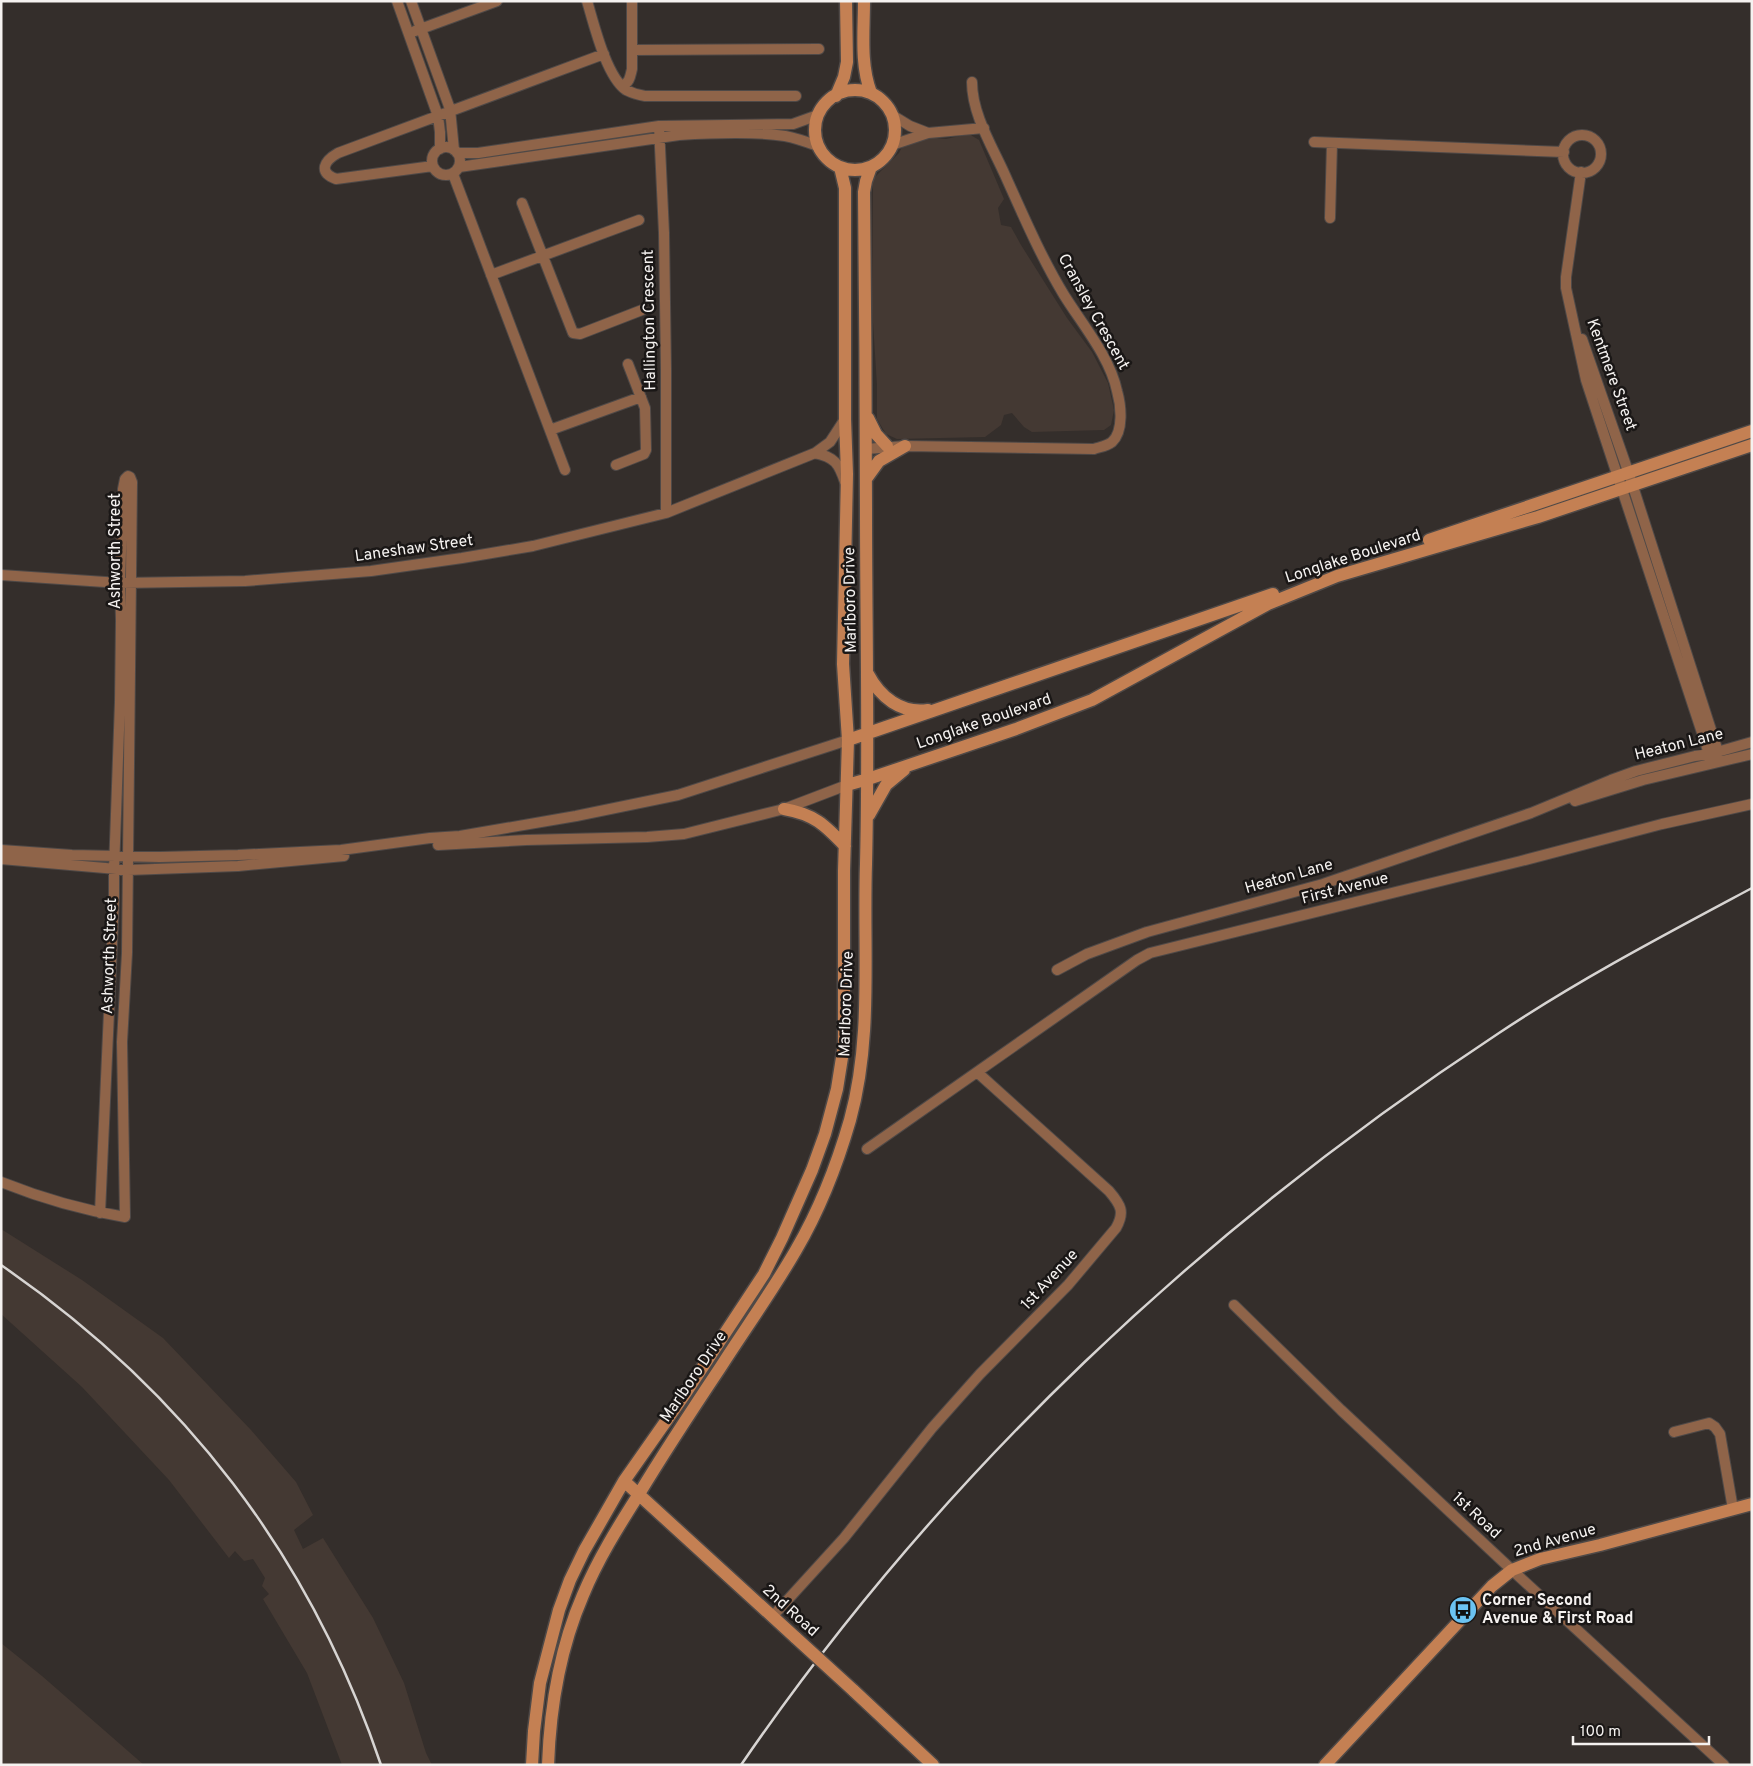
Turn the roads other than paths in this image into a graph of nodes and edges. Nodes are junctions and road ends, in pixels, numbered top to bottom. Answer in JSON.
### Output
{"nodes":[{"id":1,"x":397,"y":1,"type":"edge"},
{"id":2,"x":411,"y":1,"type":"edge"},
{"id":3,"x":497,"y":1,"type":"edge"},
{"id":4,"x":587,"y":1,"type":"edge"},
{"id":5,"x":632,"y":1,"type":"edge"},
{"id":6,"x":846,"y":1,"type":"edge"},
{"id":7,"x":864,"y":1,"type":"edge"},
{"id":8,"x":421,"y":29,"type":"junction"},
{"id":9,"x":409,"y":33,"type":"junction"},
{"id":10,"x":819,"y":49,"type":"dead end"},
{"id":11,"x":632,"y":50,"type":"junction"},
{"id":12,"x":604,"y":54,"type":"junction"},
{"id":13,"x":972,"y":82,"type":"dead end"},
{"id":14,"x":622,"y":86,"type":"junction"},
{"id":15,"x":870,"y":93,"type":"junction"},
{"id":16,"x":796,"y":96,"type":"dead end"},
{"id":17,"x":836,"y":96,"type":"junction"},
{"id":18,"x":450,"y":112,"type":"junction"},
{"id":19,"x":818,"y":115,"type":"junction"},
{"id":20,"x":892,"y":115,"type":"junction"},
{"id":21,"x":438,"y":116,"type":"junction"},
{"id":22,"x":659,"y":126,"type":"junction"},
{"id":23,"x":984,"y":128,"type":"junction"},
{"id":24,"x":928,"y":133,"type":"junction"},
{"id":25,"x":660,"y":138,"type":"junction"},
{"id":26,"x":1314,"y":142,"type":"dead end"},
{"id":27,"x":1332,"y":143,"type":"junction"},
{"id":28,"x":892,"y":145,"type":"junction"},
{"id":29,"x":818,"y":146,"type":"junction"},
{"id":30,"x":440,"y":149,"type":"junction"},
{"id":31,"x":456,"y":151,"type":"junction"},
{"id":32,"x":1564,"y":152,"type":"junction"},
{"id":33,"x":433,"y":166,"type":"junction"},
{"id":34,"x":870,"y":167,"type":"junction"},
{"id":35,"x":840,"y":168,"type":"junction"},
{"id":36,"x":456,"y":170,"type":"junction"},
{"id":37,"x":1581,"y":172,"type":"junction"},
{"id":38,"x":522,"y":203,"type":"dead end"},
{"id":39,"x":1330,"y":218,"type":"dead end"},
{"id":40,"x":639,"y":220,"type":"dead end"},
{"id":41,"x":542,"y":256,"type":"junction"},
{"id":42,"x":491,"y":275,"type":"junction"},
{"id":43,"x":642,"y":310,"type":"dead end"},
{"id":44,"x":628,"y":364,"type":"dead end"},
{"id":45,"x":641,"y":397,"type":"junction"},
{"id":46,"x":866,"y":413,"type":"junction"},
{"id":47,"x":845,"y":419,"type":"junction"},
{"id":48,"x":550,"y":430,"type":"junction"},
{"id":49,"x":1752,"y":432,"type":"edge"},
{"id":50,"x":1752,"y":445,"type":"edge"},
{"id":51,"x":887,"y":446,"type":"junction"},
{"id":52,"x":905,"y":446,"type":"junction"},
{"id":53,"x":866,"y":449,"type":"junction"},
{"id":54,"x":815,"y":453,"type":"junction"},
{"id":55,"x":616,"y":465,"type":"dead end"},
{"id":56,"x":565,"y":470,"type":"dead end"},
{"id":57,"x":846,"y":480,"type":"junction"},
{"id":58,"x":866,"y":480,"type":"junction"},
{"id":59,"x":1626,"y":481,"type":"junction"},
{"id":60,"x":666,"y":513,"type":"junction"},
{"id":61,"x":1,"y":575,"type":"edge"},
{"id":62,"x":132,"y":582,"type":"junction"},
{"id":63,"x":120,"y":583,"type":"junction"},
{"id":64,"x":1267,"y":600,"type":"junction"},
{"id":65,"x":868,"y":674,"type":"junction"},
{"id":66,"x":942,"y":708,"type":"junction"},
{"id":67,"x":868,"y":733,"type":"junction"},
{"id":68,"x":848,"y":740,"type":"junction"},
{"id":69,"x":1752,"y":742,"type":"edge"},
{"id":70,"x":1752,"y":754,"type":"edge"},
{"id":71,"x":1715,"y":757,"type":"junction"},
{"id":72,"x":914,"y":763,"type":"junction"},
{"id":73,"x":868,"y":779,"type":"junction"},
{"id":74,"x":847,"y":785,"type":"junction"},
{"id":75,"x":1752,"y":804,"type":"edge"},
{"id":76,"x":784,"y":809,"type":"junction"},
{"id":77,"x":867,"y":820,"type":"junction"},
{"id":78,"x":430,"y":842,"type":"junction"},
{"id":79,"x":845,"y":846,"type":"junction"},
{"id":80,"x":1,"y":850,"type":"edge"},
{"id":81,"x":128,"y":855,"type":"junction"},
{"id":82,"x":114,"y":856,"type":"junction"},
{"id":83,"x":1,"y":860,"type":"edge"},
{"id":84,"x":114,"y":870,"type":"junction"},
{"id":85,"x":128,"y":870,"type":"junction"},
{"id":86,"x":1057,"y":970,"type":"dead end"},
{"id":87,"x":978,"y":1073,"type":"junction"},
{"id":88,"x":867,"y":1149,"type":"dead end"},
{"id":89,"x":1,"y":1182,"type":"edge"},
{"id":90,"x":100,"y":1213,"type":"junction"},
{"id":91,"x":1234,"y":1305,"type":"dead end"},
{"id":92,"x":1674,"y":1432,"type":"dead end"},
{"id":93,"x":624,"y":1481,"type":"junction"},
{"id":94,"x":638,"y":1495,"type":"junction"},
{"id":95,"x":1752,"y":1504,"type":"edge"},
{"id":96,"x":1733,"y":1509,"type":"junction"},
{"id":97,"x":1512,"y":1570,"type":"junction"},
{"id":98,"x":772,"y":1617,"type":"junction"},
{"id":99,"x":532,"y":1765,"type":"edge"},
{"id":100,"x":548,"y":1765,"type":"edge"},
{"id":101,"x":933,"y":1765,"type":"edge"},
{"id":102,"x":1326,"y":1765,"type":"edge"},
{"id":103,"x":1724,"y":1765,"type":"edge"}],
"edges":[{"from":1,"to":9,"type":"street"},
{"from":2,"to":8,"type":"street"},
{"from":3,"to":8,"type":"street"},
{"from":4,"to":12,"type":"street"},
{"from":5,"to":11,"type":"street"},
{"from":6,"to":17,"type":"main road"},
{"from":7,"to":15,"type":"main road"},
{"from":8,"to":9,"type":"street"},
{"from":8,"to":18,"type":"street"},
{"from":9,"to":21,"type":"street"},
{"from":10,"to":11,"type":"street"},
{"from":11,"to":14,"type":"street"},
{"from":12,"to":14,"type":"street"},
{"from":12,"to":18,"type":"street"},
{"from":13,"to":23,"type":"street","name":"Cransley Crescent"},
{"from":14,"to":16,"type":"street"},
{"from":15,"to":17,"type":"main road"},
{"from":15,"to":20,"type":"main road"},
{"from":17,"to":19,"type":"main road"},
{"from":18,"to":21,"type":"street"},
{"from":18,"to":31,"type":"street"},
{"from":19,"to":22,"type":"street"},
{"from":19,"to":29,"type":"main road"},
{"from":20,"to":24,"type":"street"},
{"from":20,"to":28,"type":"main road"},
{"from":21,"to":30,"type":"street"},
{"from":21,"to":33,"type":"street"},
{"from":22,"to":25,"type":"street","name":"Hallington Crescent"},
{"from":22,"to":31,"type":"street"},
{"from":23,"to":24,"type":"street"},
{"from":23,"to":52,"type":"street","name":"Cransley Crescent"},
{"from":24,"to":28,"type":"street"},
{"from":25,"to":29,"type":"street"},
{"from":25,"to":36,"type":"street"},
{"from":25,"to":60,"type":"street","name":"Hallington Crescent"},
{"from":26,"to":27,"type":"street"},
{"from":27,"to":32,"type":"street"},
{"from":27,"to":39,"type":"street"},
{"from":28,"to":34,"type":"main road"},
{"from":29,"to":35,"type":"main road"},
{"from":30,"to":31,"type":"street"},
{"from":30,"to":33,"type":"street"},
{"from":31,"to":36,"type":"street"},
{"from":32,"to":37,"type":"street"},
{"from":32,"to":37,"type":"street"},
{"from":33,"to":36,"type":"street"},
{"from":34,"to":35,"type":"main road"},
{"from":34,"to":46,"type":"main road","name":"Marlboro Drive"},
{"from":35,"to":47,"type":"main road","name":"Marlboro Drive"},
{"from":36,"to":42,"type":"street"},
{"from":37,"to":59,"type":"street","name":"Kentmere Street"},
{"from":38,"to":41,"type":"street"},
{"from":40,"to":41,"type":"street"},
{"from":41,"to":42,"type":"street"},
{"from":41,"to":43,"type":"street"},
{"from":42,"to":48,"type":"street"},
{"from":44,"to":45,"type":"street"},
{"from":45,"to":48,"type":"street"},
{"from":45,"to":55,"type":"street"},
{"from":46,"to":51,"type":"main road"},
{"from":46,"to":53,"type":"main road","name":"Marlboro Drive"},
{"from":47,"to":54,"type":"street","name":"Laneshaw Street"},
{"from":47,"to":57,"type":"main road","name":"Marlboro Drive"},
{"from":48,"to":56,"type":"street"},
{"from":49,"to":59,"type":"main road","name":"Longlake Boulevard"},
{"from":50,"to":59,"type":"main road","name":"Longlake Boulevard"},
{"from":51,"to":52,"type":"street","name":"Cransley Crescent"},
{"from":51,"to":53,"type":"street","name":"Cransley Crescent"},
{"from":52,"to":58,"type":"main road"},
{"from":53,"to":57,"type":"main road"},
{"from":53,"to":58,"type":"main road","name":"Marlboro Drive"},
{"from":54,"to":57,"type":"street"},
{"from":54,"to":60,"type":"street","name":"Laneshaw Street"},
{"from":57,"to":68,"type":"main road","name":"Marlboro Drive"},
{"from":58,"to":65,"type":"main road","name":"Marlboro Drive"},
{"from":59,"to":64,"type":"main road","name":"Longlake Boulevard"},
{"from":59,"to":71,"type":"street","name":"Kentmere Street"},
{"from":60,"to":62,"type":"street","name":"Laneshaw Street"},
{"from":61,"to":63,"type":"street","name":"Laneshaw Street"},
{"from":62,"to":63,"type":"street","name":"Laneshaw Street"},
{"from":62,"to":63,"type":"street","name":"Ashworth Street"},
{"from":62,"to":81,"type":"street","name":"Ashworth Street"},
{"from":63,"to":82,"type":"street","name":"Ashworth Street"},
{"from":64,"to":66,"type":"main road","name":"Longlake Boulevard"},
{"from":64,"to":72,"type":"main road","name":"Longlake Boulevard"},
{"from":65,"to":66,"type":"main road"},
{"from":65,"to":67,"type":"main road","name":"Marlboro Drive"},
{"from":66,"to":67,"type":"main road","name":"Longlake Boulevard"},
{"from":67,"to":68,"type":"main road","name":"Longlake Boulevard"},
{"from":67,"to":73,"type":"main road","name":"Marlboro Drive"},
{"from":68,"to":74,"type":"main road","name":"Marlboro Drive"},
{"from":68,"to":78,"type":"street"},
{"from":69,"to":71,"type":"street","name":"Heaton Lane"},
{"from":70,"to":71,"type":"street","name":"Heaton Lane"},
{"from":71,"to":86,"type":"street","name":"Heaton Lane"},
{"from":72,"to":73,"type":"main road","name":"Longlake Boulevard"},
{"from":72,"to":77,"type":"main road"},
{"from":73,"to":74,"type":"main road","name":"Longlake Boulevard"},
{"from":73,"to":77,"type":"main road","name":"Marlboro Drive"},
{"from":74,"to":76,"type":"street"},
{"from":74,"to":79,"type":"main road","name":"Marlboro Drive"},
{"from":75,"to":87,"type":"street","name":"First Avenue"},
{"from":76,"to":78,"type":"street"},
{"from":76,"to":79,"type":"main road"},
{"from":77,"to":94,"type":"main road","name":"Marlboro Drive"},
{"from":78,"to":81,"type":"street"},
{"from":78,"to":85,"type":"street"},
{"from":79,"to":93,"type":"main road","name":"Marlboro Drive"},
{"from":80,"to":82,"type":"street"},
{"from":81,"to":82,"type":"street"},
{"from":81,"to":85,"type":"street","name":"Ashworth Street"},
{"from":82,"to":84,"type":"street","name":"Ashworth Street"},
{"from":83,"to":84,"type":"street"},
{"from":84,"to":85,"type":"street"},
{"from":84,"to":90,"type":"street","name":"Ashworth Street"},
{"from":85,"to":90,"type":"street","name":"Ashworth Street"},
{"from":87,"to":88,"type":"street"},
{"from":87,"to":98,"type":"street","name":"1st Avenue"},
{"from":89,"to":90,"type":"street"},
{"from":91,"to":97,"type":"street","name":"1st Road"},
{"from":92,"to":96,"type":"street"},
{"from":93,"to":94,"type":"main road","name":"2nd Road"},
{"from":93,"to":99,"type":"main road","name":"Marlboro Drive"},
{"from":94,"to":98,"type":"main road","name":"2nd Road"},
{"from":94,"to":100,"type":"main road","name":"Marlboro Drive"},
{"from":95,"to":96,"type":"main road","name":"2nd Avenue"},
{"from":96,"to":97,"type":"main road","name":"2nd Avenue"},
{"from":97,"to":102,"type":"main road","name":"2nd Avenue"},
{"from":97,"to":103,"type":"street","name":"1st Road"},
{"from":98,"to":101,"type":"main road","name":"2nd Road","bridge":true}]}
